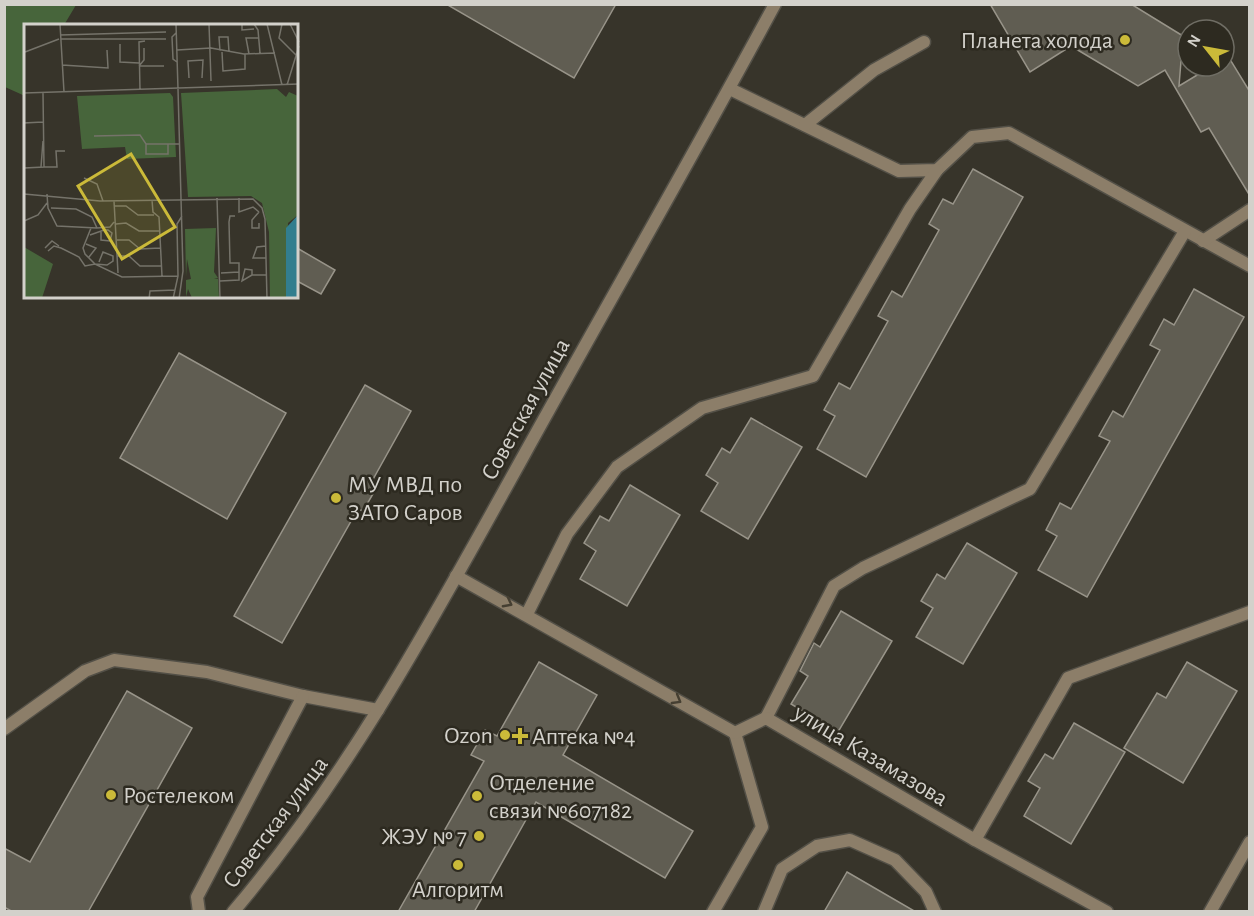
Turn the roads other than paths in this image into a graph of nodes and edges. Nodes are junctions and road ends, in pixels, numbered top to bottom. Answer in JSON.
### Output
{"nodes":[{"id":1,"x":775,"y":4,"type":"edge"},
{"id":2,"x":924,"y":42,"type":"dead end"},
{"id":3,"x":730,"y":89,"type":"junction"},
{"id":4,"x":805,"y":125,"type":"junction"},
{"id":5,"x":937,"y":170,"type":"junction"},
{"id":6,"x":1250,"y":210,"type":"edge"},
{"id":7,"x":1185,"y":231,"type":"junction"},
{"id":8,"x":1203,"y":241,"type":"junction"},
{"id":9,"x":1250,"y":266,"type":"edge"},
{"id":10,"x":456,"y":576,"type":"junction"},
{"id":11,"x":1250,"y":612,"type":"edge"},
{"id":12,"x":527,"y":614,"type":"junction"},
{"id":13,"x":303,"y":696,"type":"junction"},
{"id":14,"x":378,"y":710,"type":"junction"},
{"id":15,"x":766,"y":718,"type":"junction"},
{"id":16,"x":4,"y":729,"type":"edge"},
{"id":17,"x":735,"y":733,"type":"junction"},
{"id":18,"x":975,"y":840,"type":"junction"},
{"id":19,"x":1250,"y":842,"type":"edge"},
{"id":20,"x":199,"y":912,"type":"edge"},
{"id":21,"x":233,"y":912,"type":"edge"},
{"id":22,"x":714,"y":912,"type":"edge"},
{"id":23,"x":764,"y":912,"type":"edge"},
{"id":24,"x":935,"y":912,"type":"edge"},
{"id":25,"x":1107,"y":912,"type":"edge"},
{"id":26,"x":1210,"y":912,"type":"edge"}],
"edges":[{"from":1,"to":3,"type":"street","name":"Советская улица"},
{"from":2,"to":4,"type":"street"},
{"from":3,"to":4,"type":"street"},
{"from":3,"to":10,"type":"street","name":"Советская улица"},
{"from":4,"to":5,"type":"street"},
{"from":5,"to":7,"type":"street"},
{"from":5,"to":12,"type":"street"},
{"from":6,"to":8,"type":"street"},
{"from":7,"to":8,"type":"street"},
{"from":7,"to":15,"type":"street"},
{"from":8,"to":9,"type":"street"},
{"from":10,"to":12,"type":"street","one_way":true},
{"from":10,"to":14,"type":"street","name":"Советская улица"},
{"from":11,"to":18,"type":"street"},
{"from":12,"to":17,"type":"street","one_way":true},
{"from":13,"to":14,"type":"street"},
{"from":13,"to":16,"type":"street"},
{"from":13,"to":20,"type":"street"},
{"from":14,"to":21,"type":"street","name":"Советская улица"},
{"from":15,"to":17,"type":"street","name":"улица Казамазова"},
{"from":15,"to":18,"type":"street","name":"улица Казамазова"},
{"from":17,"to":22,"type":"street"},
{"from":18,"to":25,"type":"street","name":"улица Казамазова"},
{"from":19,"to":26,"type":"street"},
{"from":23,"to":24,"type":"street"}]}
